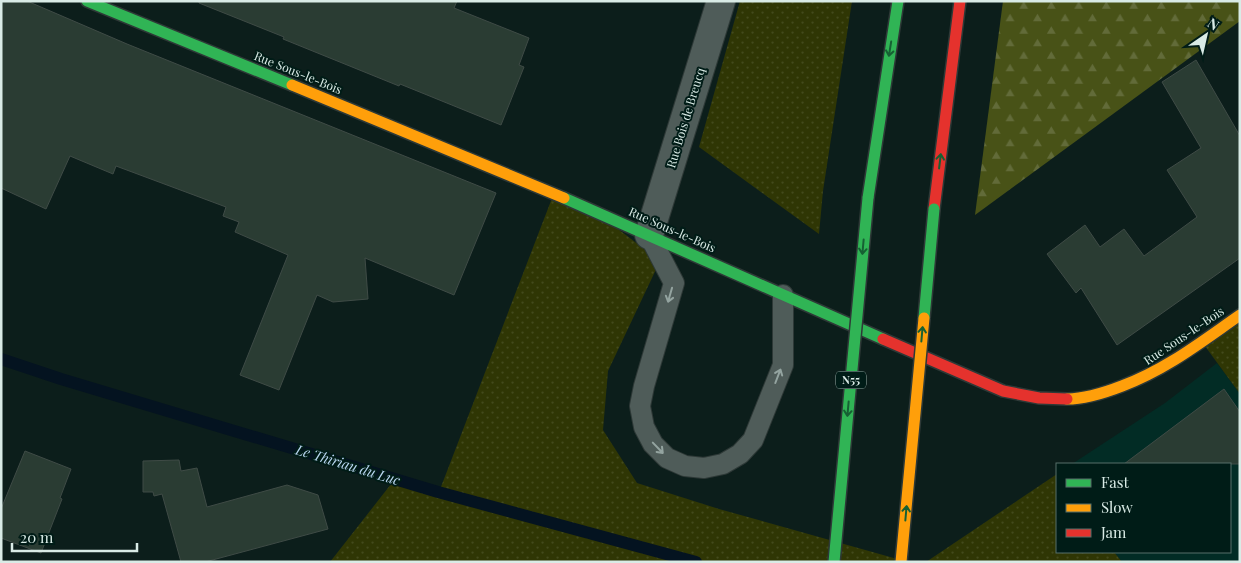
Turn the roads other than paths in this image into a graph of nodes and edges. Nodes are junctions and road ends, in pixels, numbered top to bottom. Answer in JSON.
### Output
{"nodes":[{"id":1,"x":87,"y":1,"type":"edge"},
{"id":2,"x":721,"y":1,"type":"edge"},
{"id":3,"x":898,"y":1,"type":"edge"},
{"id":4,"x":960,"y":1,"type":"edge"},
{"id":5,"x":650,"y":235,"type":"junction"},
{"id":6,"x":783,"y":296,"type":"junction"},
{"id":7,"x":1240,"y":315,"type":"edge"},
{"id":8,"x":834,"y":562,"type":"edge"},
{"id":9,"x":902,"y":562,"type":"edge"}],
"edges":[{"from":1,"to":5,"type":"main road","name":"Rue Sous-le-Bois"},
{"from":2,"to":5,"type":"street","name":"Rue Bois de Breucq"},
{"from":3,"to":8,"type":"main road","number":"N55","one_way":true,"bridge":true},
{"from":9,"to":4,"type":"main road","one_way":true,"bridge":true},
{"from":5,"to":6,"type":"main road","name":"Rue Sous-le-Bois"},
{"from":5,"to":6,"type":"lane","one_way":true},
{"from":6,"to":7,"type":"main road","name":"Rue Sous-le-Bois"}]}
